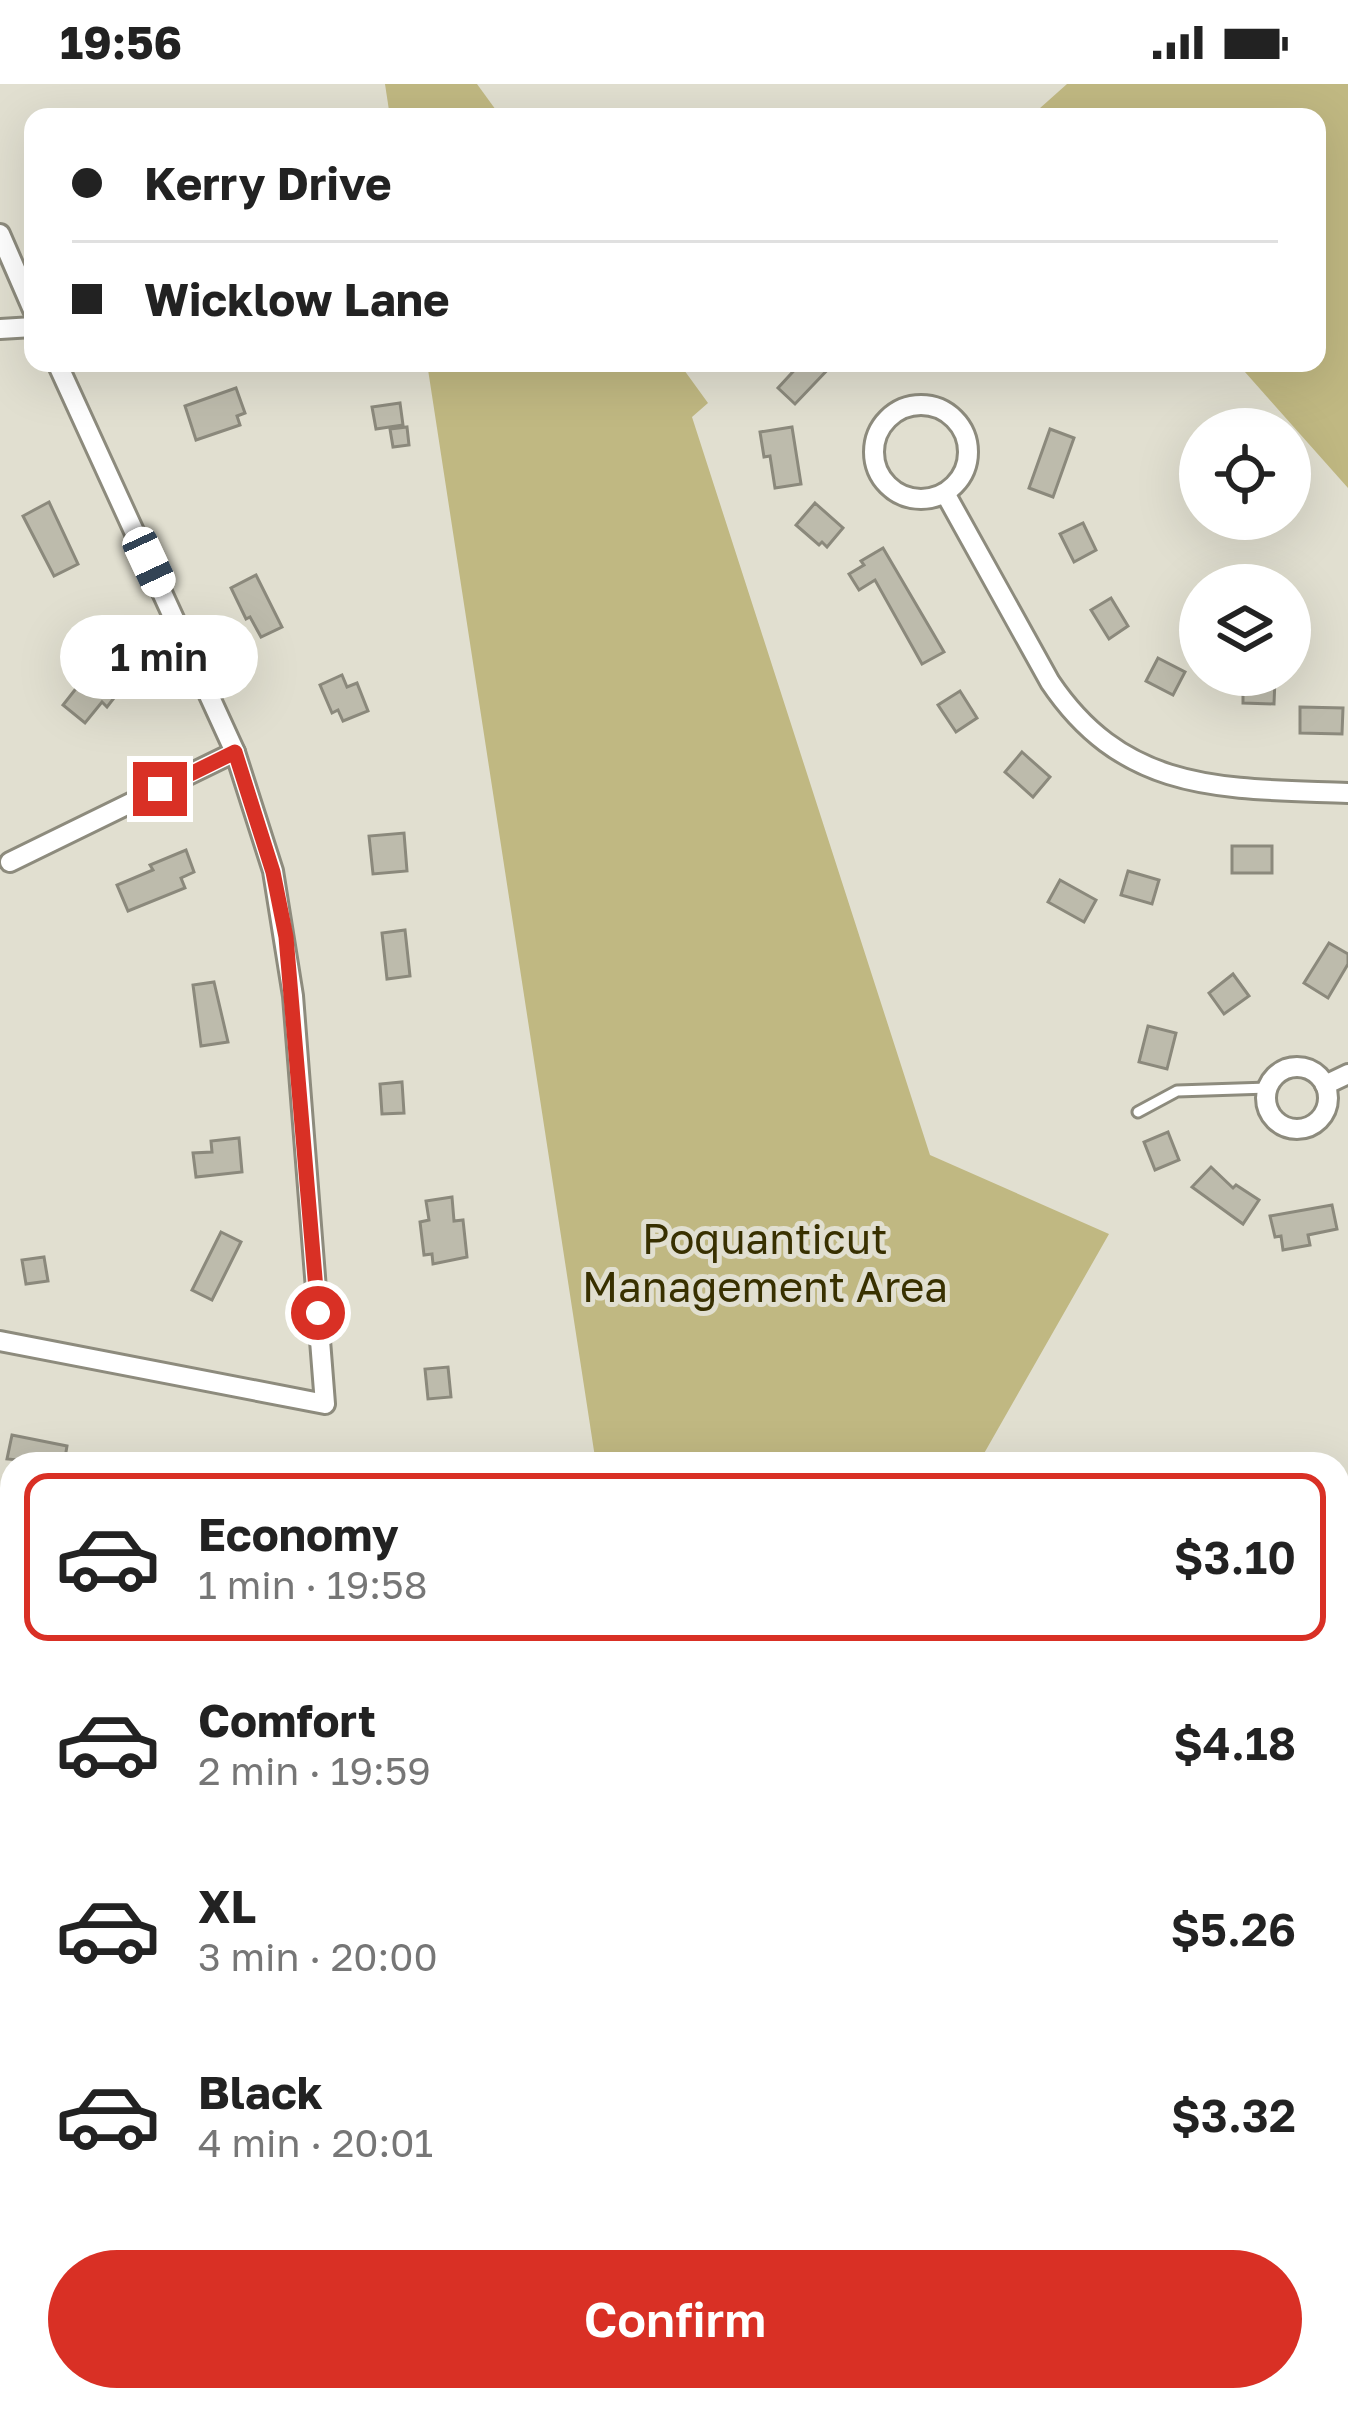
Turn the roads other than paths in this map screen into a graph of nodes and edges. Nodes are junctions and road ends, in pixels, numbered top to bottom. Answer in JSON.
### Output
{"nodes":[{"id":1,"x":0,"y":234,"type":"edge"},
{"id":2,"x":24,"y":289,"type":"edge"},
{"id":3,"x":61,"y":372,"type":"edge"},
{"id":4,"x":945,"y":493,"type":"junction"},
{"id":5,"x":235,"y":752,"type":"junction"},
{"id":6,"x":1348,"y":793,"type":"edge"},
{"id":7,"x":10,"y":862,"type":"dead end"},
{"id":8,"x":1348,"y":1074,"type":"edge"},
{"id":9,"x":1325,"y":1084,"type":"junction"},
{"id":10,"x":1268,"y":1088,"type":"junction"},
{"id":11,"x":1138,"y":1112,"type":"dead end"},
{"id":12,"x":0,"y":1341,"type":"edge"}],
"edges":[{"from":1,"to":2,"type":"street"},
{"from":3,"to":5,"type":"street"},
{"from":4,"to":4,"type":"street"},
{"from":4,"to":6,"type":"street"},
{"from":5,"to":7,"type":"street"},
{"from":5,"to":12,"type":"street"},
{"from":8,"to":9,"type":"street"},
{"from":9,"to":10,"type":"street"},
{"from":9,"to":10,"type":"street"},
{"from":10,"to":11,"type":"lane"}]}
